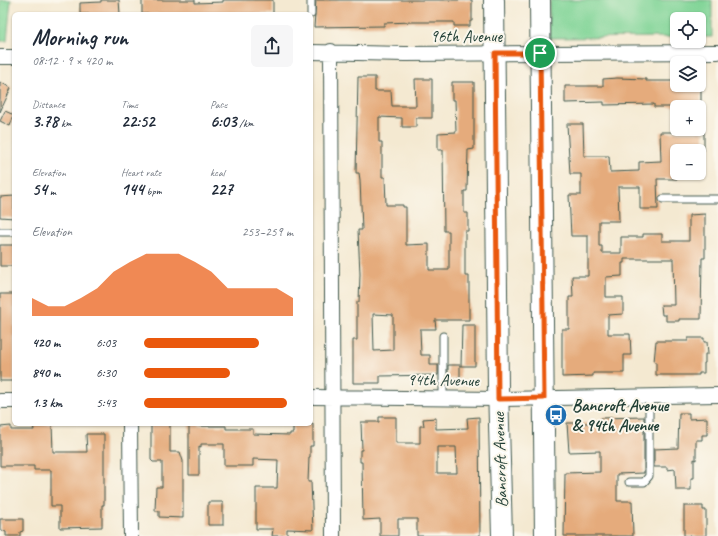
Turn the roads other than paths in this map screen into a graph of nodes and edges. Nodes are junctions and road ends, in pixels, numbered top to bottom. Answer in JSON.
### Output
{"nodes":[{"id":1,"x":311,"y":0,"type":"edge"},
{"id":2,"x":494,"y":0,"type":"edge"},
{"id":3,"x":540,"y":0,"type":"edge"},
{"id":4,"x":311,"y":12,"type":"edge"},
{"id":5,"x":313,"y":52,"type":"edge"},
{"id":6,"x":331,"y":52,"type":"junction"},
{"id":7,"x":718,"y":52,"type":"edge"},
{"id":8,"x":495,"y":53,"type":"junction"},
{"id":9,"x":540,"y":53,"type":"junction"},
{"id":10,"x":0,"y":57,"type":"edge"},
{"id":11,"x":12,"y":57,"type":"edge"},
{"id":12,"x":718,"y":199,"type":"edge"},
{"id":13,"x":663,"y":200,"type":"dead end"},
{"id":14,"x":0,"y":232,"type":"edge"},
{"id":15,"x":12,"y":232,"type":"edge"},
{"id":16,"x":443,"y":336,"type":"dead end"},
{"id":17,"x":718,"y":395,"type":"edge"},
{"id":18,"x":649,"y":396,"type":"junction"},
{"id":19,"x":313,"y":397,"type":"edge"},
{"id":20,"x":333,"y":397,"type":"junction"},
{"id":21,"x":443,"y":398,"type":"junction"},
{"id":22,"x":544,"y":398,"type":"junction"},
{"id":23,"x":498,"y":399,"type":"junction"},
{"id":24,"x":12,"y":401,"type":"edge"},
{"id":25,"x":0,"y":402,"type":"edge"},
{"id":26,"x":130,"y":426,"type":"edge"},
{"id":27,"x":629,"y":482,"type":"dead end"},
{"id":28,"x":131,"y":536,"type":"edge"},
{"id":29,"x":333,"y":536,"type":"edge"},
{"id":30,"x":502,"y":536,"type":"edge"},
{"id":31,"x":545,"y":536,"type":"edge"}],
"edges":[{"from":1,"to":4,"type":"lane"},
{"from":2,"to":8,"type":"main road","name":"Bancroft Avenue"},
{"from":3,"to":9,"type":"main road"},
{"from":5,"to":6,"type":"street","name":"96th Avenue"},
{"from":6,"to":8,"type":"street","name":"96th Avenue"},
{"from":6,"to":20,"type":"street"},
{"from":7,"to":9,"type":"street","name":"96th Avenue"},
{"from":8,"to":9,"type":"street","name":"96th Avenue"},
{"from":8,"to":23,"type":"main road","name":"Bancroft Avenue"},
{"from":9,"to":22,"type":"main road"},
{"from":10,"to":11,"type":"street"},
{"from":12,"to":13,"type":"lane"},
{"from":14,"to":15,"type":"lane"},
{"from":16,"to":21,"type":"lane"},
{"from":17,"to":18,"type":"street","name":"94th Avenue"},
{"from":18,"to":22,"type":"street","name":"94th Avenue"},
{"from":18,"to":27,"type":"lane"},
{"from":19,"to":20,"type":"street","name":"94th Avenue"},
{"from":20,"to":21,"type":"street","name":"94th Avenue"},
{"from":20,"to":29,"type":"street"},
{"from":21,"to":23,"type":"street","name":"94th Avenue"},
{"from":22,"to":23,"type":"street","name":"94th Avenue"},
{"from":22,"to":31,"type":"main road"},
{"from":23,"to":30,"type":"main road","name":"Bancroft Avenue"},
{"from":24,"to":25,"type":"street"},
{"from":26,"to":28,"type":"street"}]}
